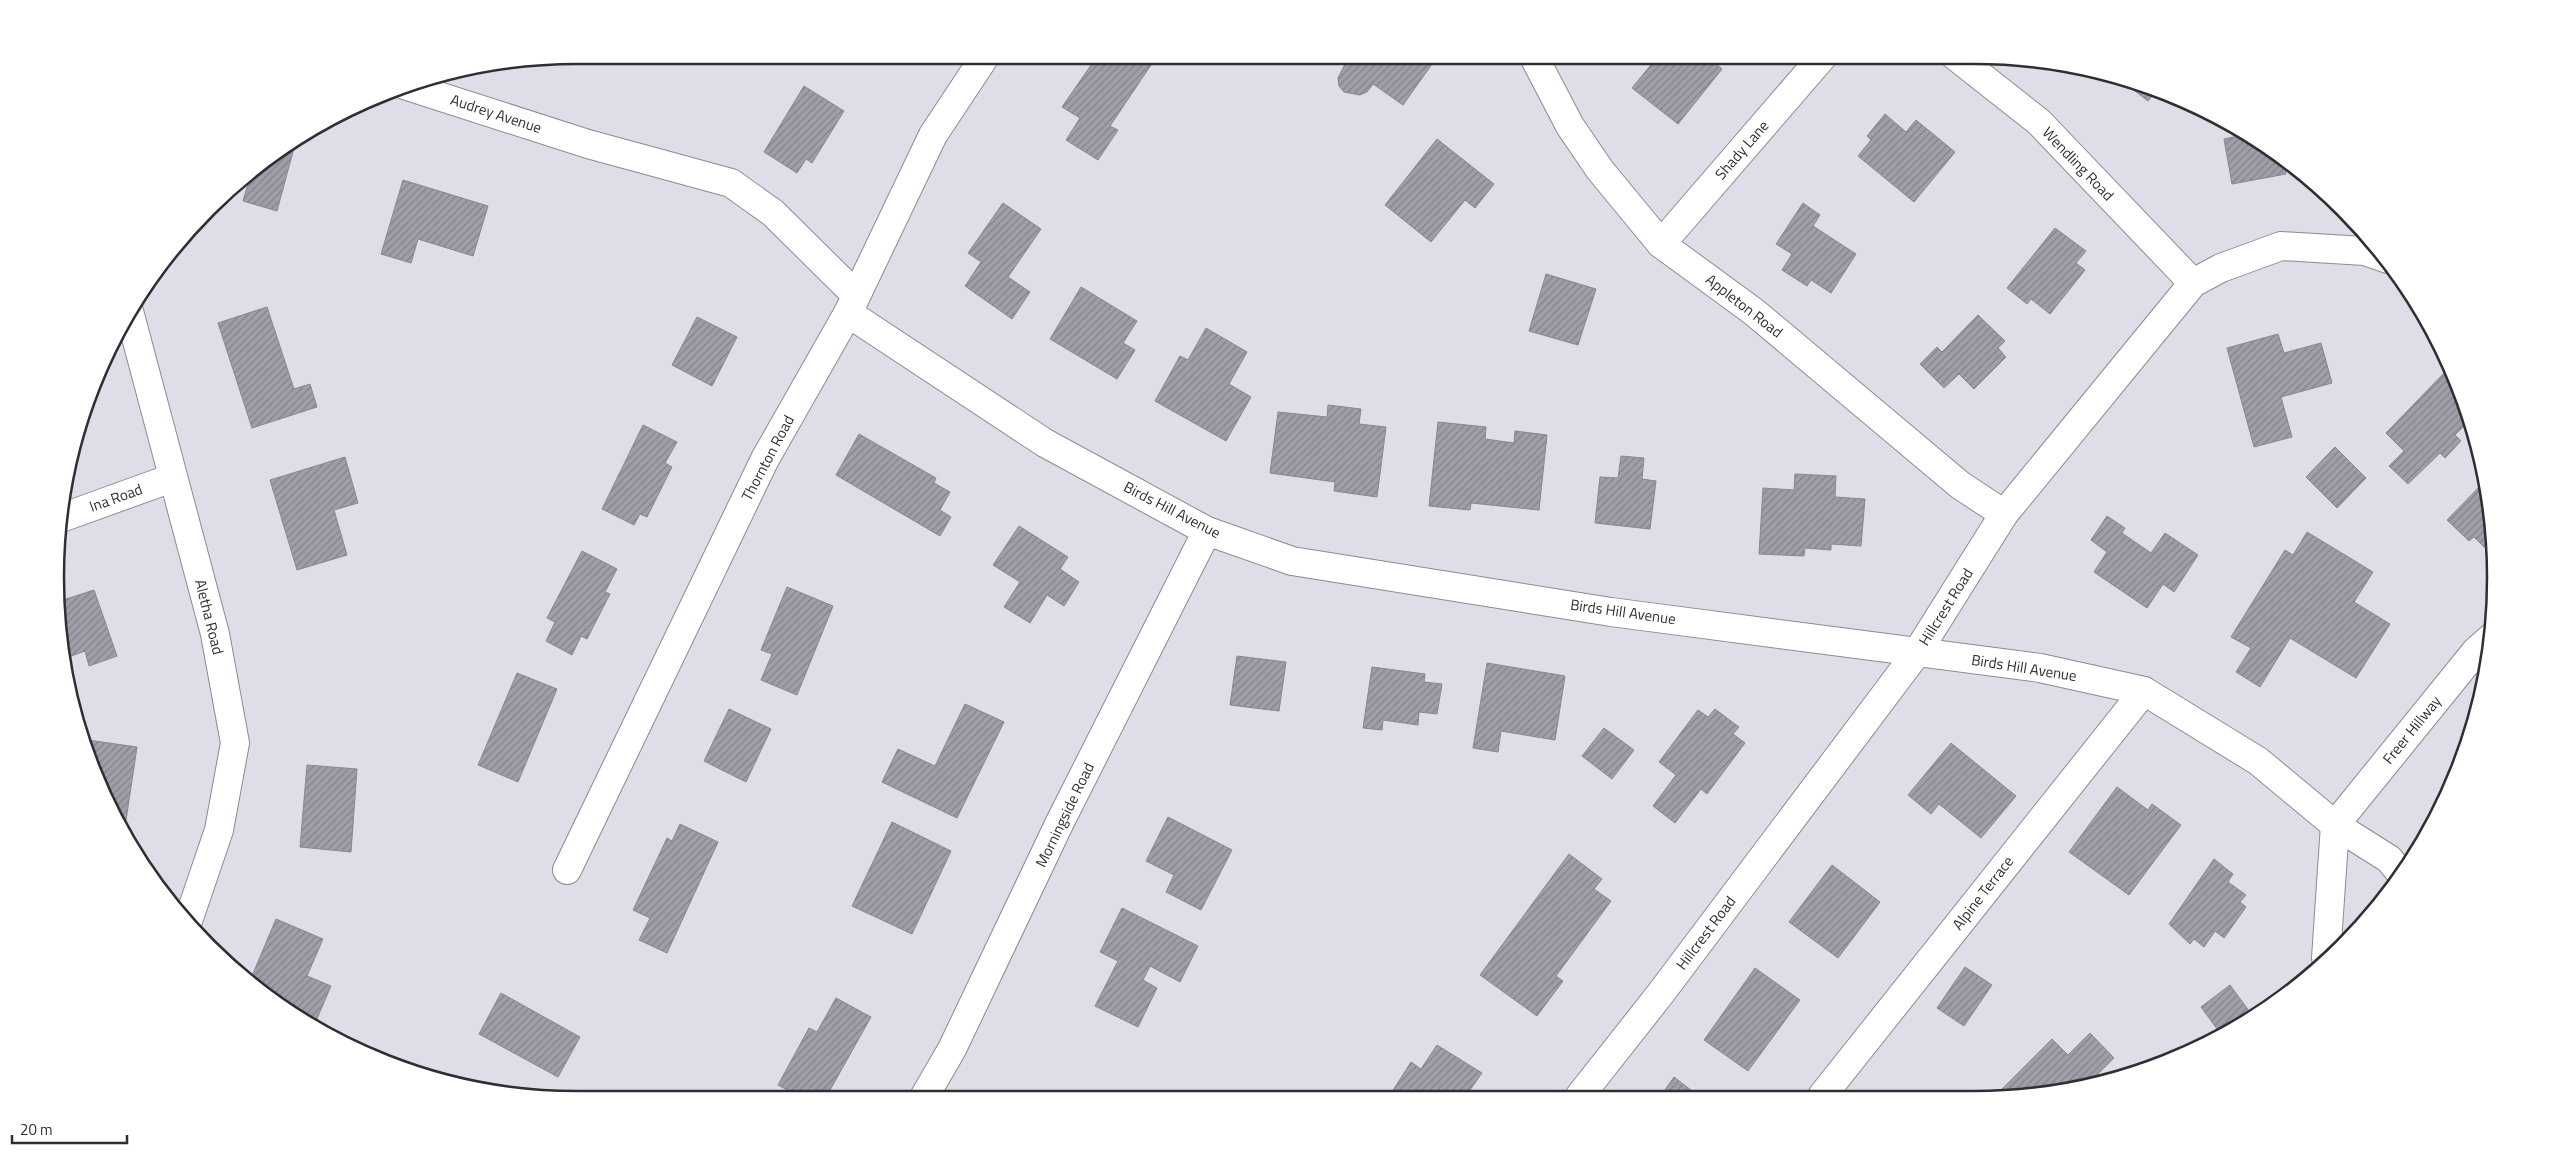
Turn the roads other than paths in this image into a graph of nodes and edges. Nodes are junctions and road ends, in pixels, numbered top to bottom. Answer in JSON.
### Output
{"nodes":[{"id":1,"x":980,"y":64,"type":"edge"},
{"id":2,"x":1537,"y":64,"type":"edge"},
{"id":3,"x":1816,"y":64,"type":"edge"},
{"id":4,"x":1965,"y":64,"type":"edge"},
{"id":5,"x":418,"y":89,"type":"edge"},
{"id":6,"x":1661,"y":244,"type":"junction"},
{"id":7,"x":2372,"y":253,"type":"edge"},
{"id":8,"x":2193,"y":283,"type":"junction"},
{"id":9,"x":852,"y":304,"type":"junction"},
{"id":10,"x":132,"y":323,"type":"edge"},
{"id":11,"x":172,"y":478,"type":"junction"},
{"id":12,"x":2004,"y":514,"type":"junction"},
{"id":13,"x":68,"y":516,"type":"edge"},
{"id":14,"x":1207,"y":531,"type":"junction"},
{"id":15,"x":2483,"y":645,"type":"edge"},
{"id":16,"x":1918,"y":652,"type":"junction"},
{"id":17,"x":2144,"y":691,"type":"junction"},
{"id":18,"x":2335,"y":825,"type":"junction"},
{"id":19,"x":2397,"y":869,"type":"edge"},
{"id":20,"x":567,"y":870,"type":"dead end"},
{"id":21,"x":190,"y":915,"type":"edge"},
{"id":22,"x":2326,"y":951,"type":"edge"},
{"id":23,"x":928,"y":1091,"type":"edge"},
{"id":24,"x":1584,"y":1091,"type":"edge"},
{"id":25,"x":1826,"y":1091,"type":"edge"}],
"edges":[{"from":1,"to":9,"type":"street","name":"Thornton Road"},
{"from":2,"to":6,"type":"street","name":"Appleton Road"},
{"from":3,"to":6,"type":"street","name":"Shady Lane"},
{"from":4,"to":8,"type":"street","name":"Wendling Road"},
{"from":5,"to":9,"type":"street","name":"Audrey Avenue"},
{"from":6,"to":12,"type":"street","name":"Appleton Road"},
{"from":7,"to":8,"type":"street","name":"Hillcrest Road"},
{"from":8,"to":12,"type":"street","name":"Hillcrest Road"},
{"from":9,"to":14,"type":"street","name":"Birds Hill Avenue"},
{"from":9,"to":20,"type":"street","name":"Thornton Road"},
{"from":10,"to":11,"type":"street","name":"Aletha Road"},
{"from":11,"to":13,"type":"street","name":"Ina Road"},
{"from":11,"to":21,"type":"street","name":"Aletha Road"},
{"from":12,"to":16,"type":"street","name":"Hillcrest Road"},
{"from":14,"to":16,"type":"street","name":"Birds Hill Avenue"},
{"from":14,"to":23,"type":"street","name":"Morningside Road"},
{"from":15,"to":18,"type":"street","name":"Freer Hillway"},
{"from":16,"to":17,"type":"street","name":"Birds Hill Avenue"},
{"from":16,"to":24,"type":"street","name":"Hillcrest Road"},
{"from":17,"to":18,"type":"street","name":"Birds Hill Avenue"},
{"from":17,"to":25,"type":"street","name":"Alpine Terrace"},
{"from":18,"to":19,"type":"street","name":"Birds Hill Avenue"},
{"from":18,"to":22,"type":"street"}]}
